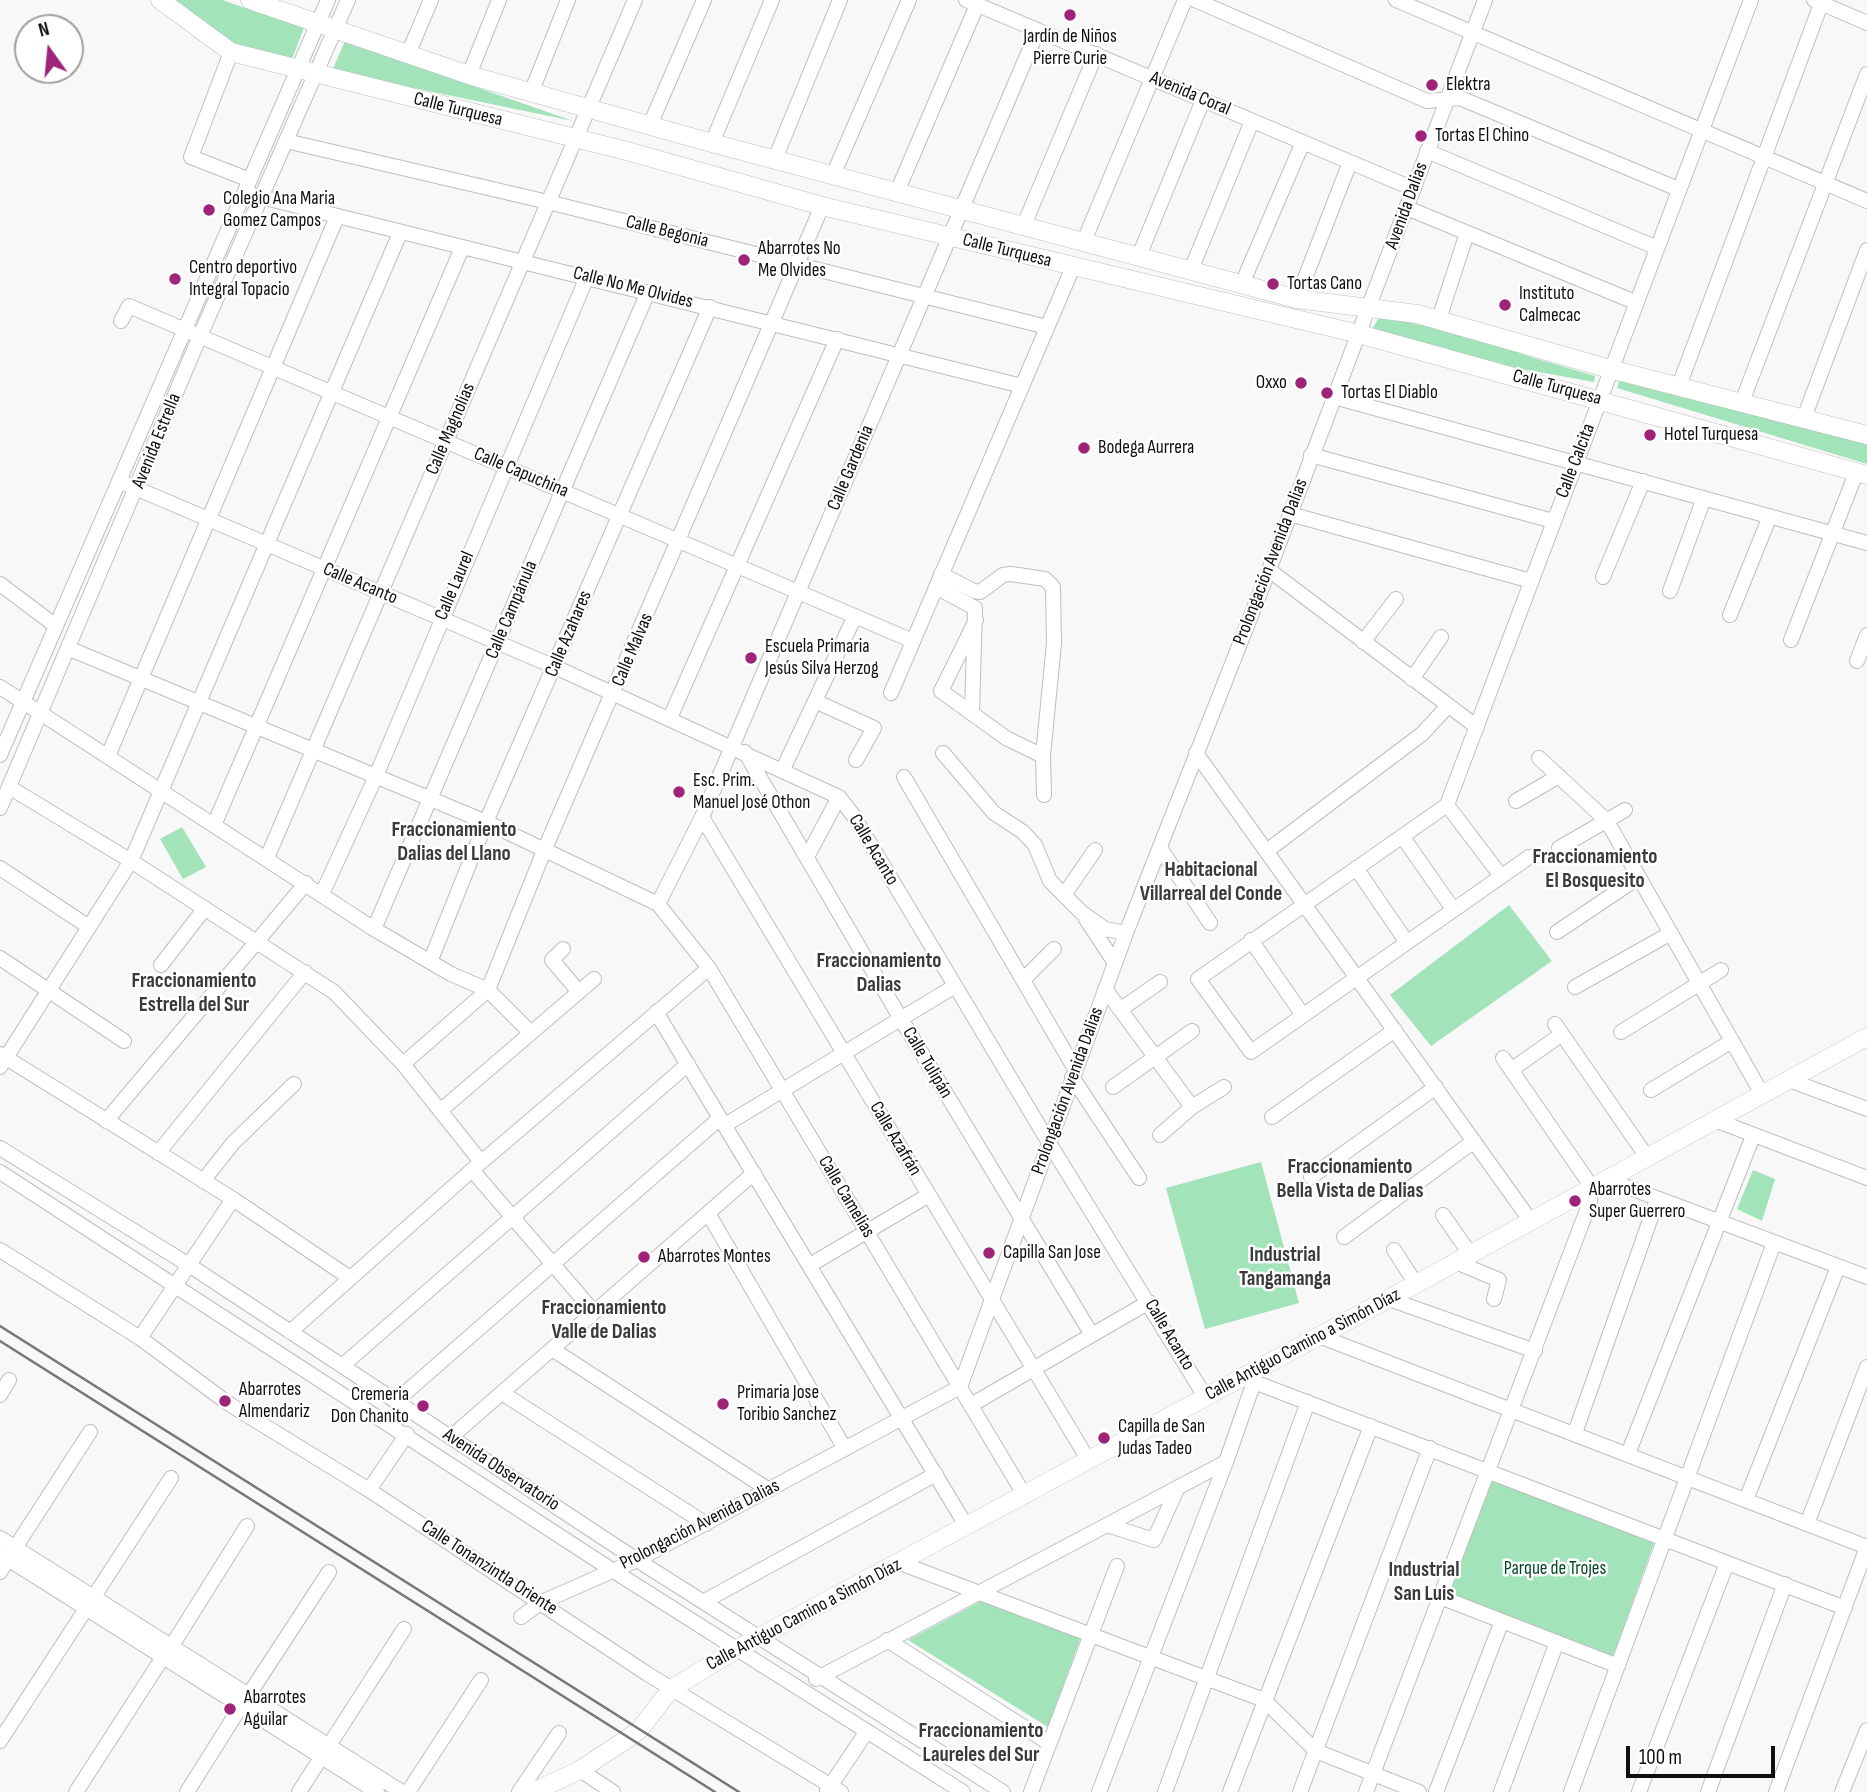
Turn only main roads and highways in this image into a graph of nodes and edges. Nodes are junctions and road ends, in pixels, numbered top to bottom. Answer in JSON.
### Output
{"nodes":[{"id":1,"x":160,"y":0,"type":"edge"},
{"id":2,"x":250,"y":0,"type":"edge"},
{"id":3,"x":1867,"y":435,"type":"edge"},
{"id":4,"x":1862,"y":474,"type":"edge"},
{"id":5,"x":1865,"y":1040,"type":"edge"},
{"id":6,"x":533,"y":1792,"type":"edge"}],
"edges":[{"from":1,"to":4,"type":"main road","name":"Calle Turquesa"},
{"from":2,"to":3,"type":"main road","name":"Calle Turquesa"},
{"from":5,"to":6,"type":"main road","name":"Calle Antiguo Camino a Simón Díaz"}]}
